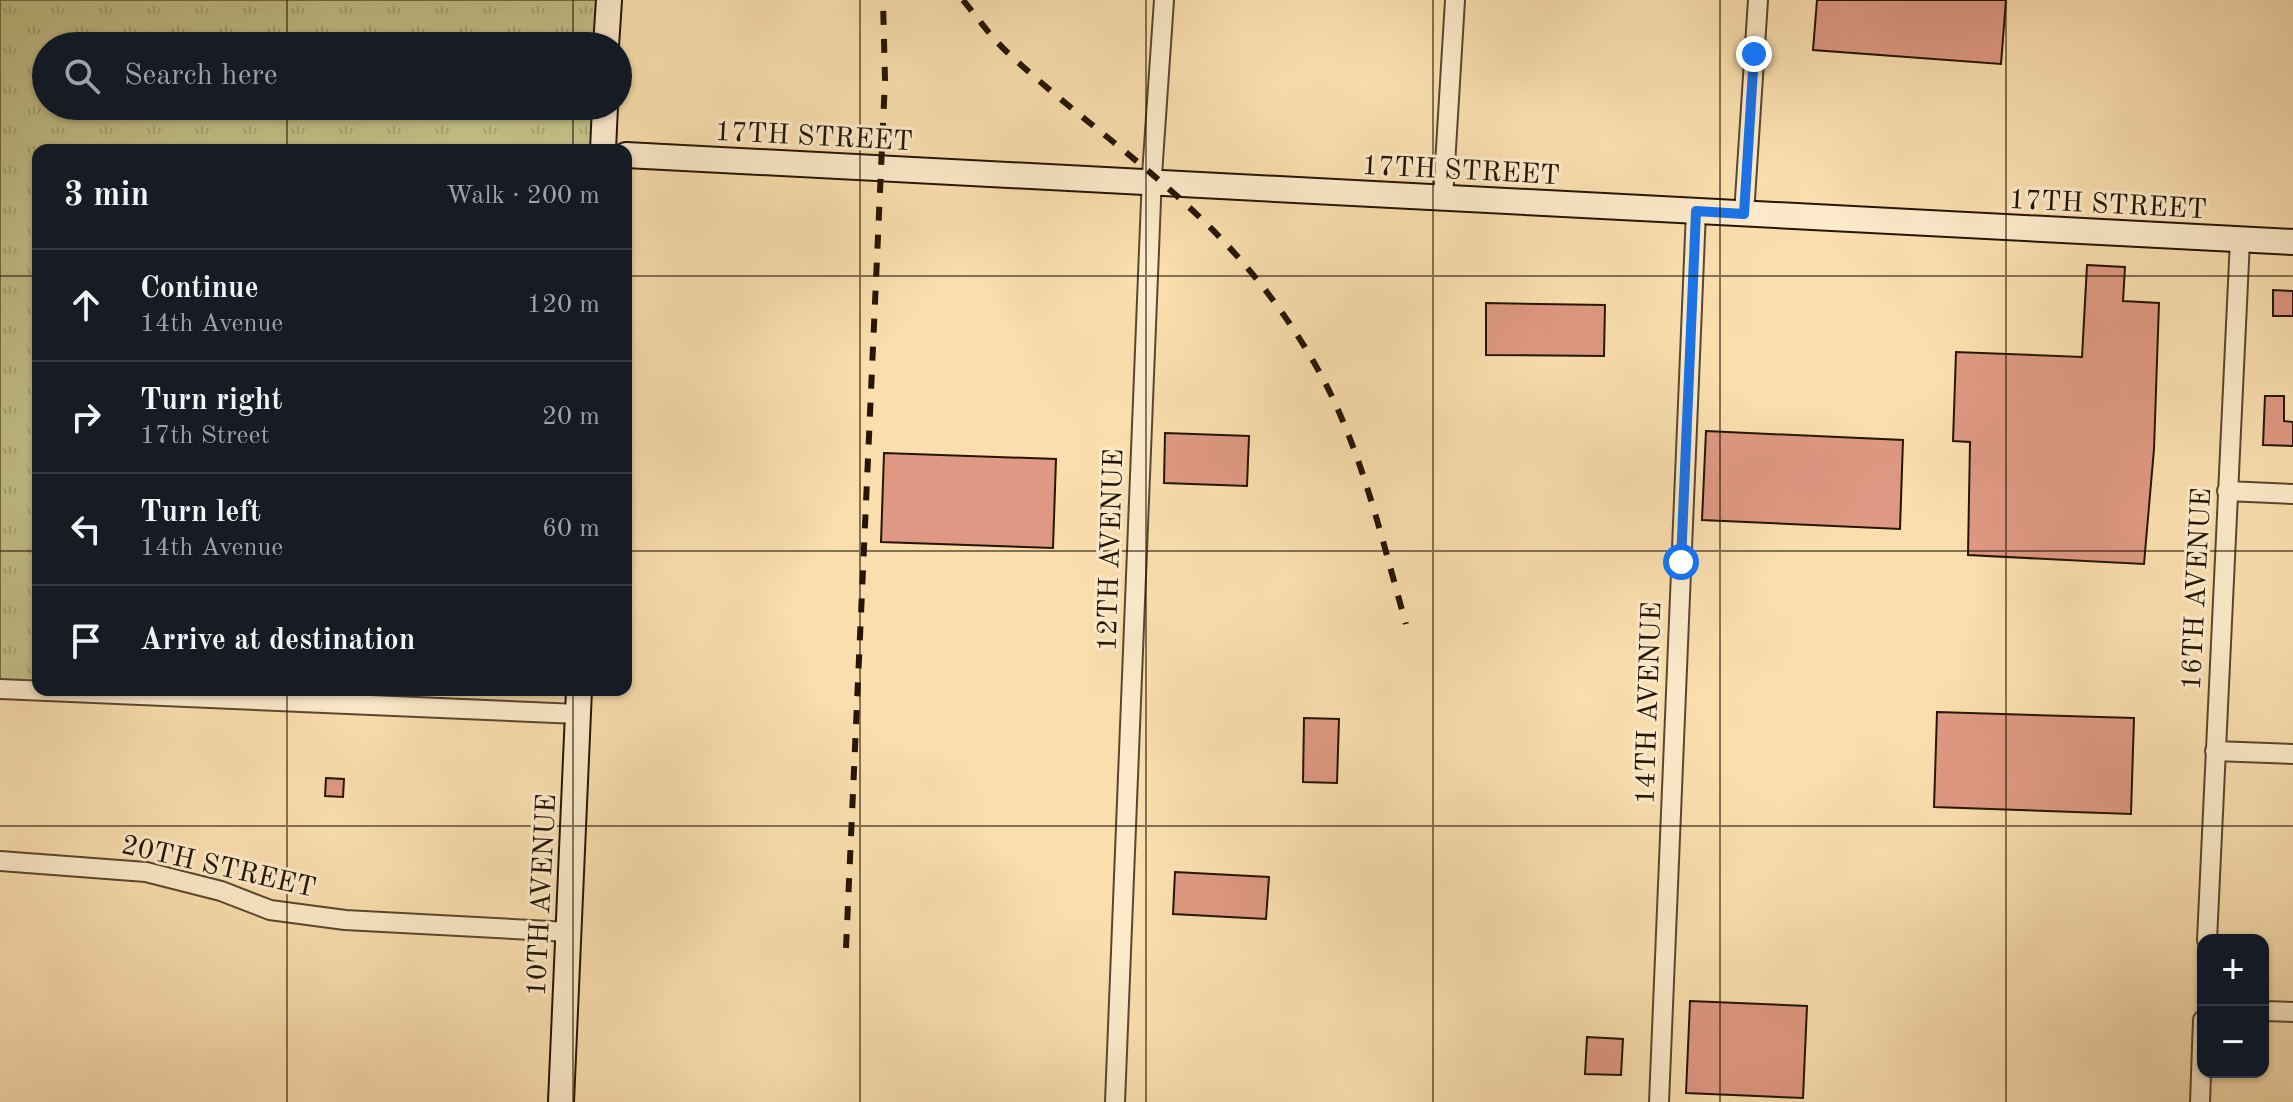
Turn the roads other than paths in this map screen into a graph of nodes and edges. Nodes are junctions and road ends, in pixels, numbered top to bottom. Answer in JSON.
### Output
{"nodes":[{"id":1,"x":609,"y":0,"type":"edge"},
{"id":2,"x":1164,"y":0,"type":"edge"},
{"id":3,"x":1455,"y":0,"type":"edge"},
{"id":4,"x":1758,"y":0,"type":"edge"},
{"id":5,"x":607,"y":32,"type":"edge"},
{"id":6,"x":604,"y":120,"type":"edge"},
{"id":7,"x":603,"y":144,"type":"edge"},
{"id":8,"x":632,"y":155,"type":"edge"},
{"id":9,"x":1152,"y":183,"type":"junction"},
{"id":10,"x":1443,"y":198,"type":"junction"},
{"id":11,"x":1696,"y":211,"type":"junction"},
{"id":12,"x":1744,"y":214,"type":"junction"},
{"id":13,"x":2240,"y":240,"type":"junction"},
{"id":14,"x":2293,"y":242,"type":"edge"},
{"id":15,"x":2227,"y":491,"type":"junction"},
{"id":16,"x":2293,"y":494,"type":"edge"},
{"id":17,"x":0,"y":689,"type":"edge"},
{"id":18,"x":32,"y":690,"type":"edge"},
{"id":19,"x":312,"y":696,"type":"edge"},
{"id":20,"x":579,"y":702,"type":"edge"},
{"id":21,"x":2215,"y":751,"type":"junction"},
{"id":22,"x":2293,"y":754,"type":"edge"},
{"id":23,"x":0,"y":861,"type":"edge"},
{"id":24,"x":569,"y":932,"type":"junction"},
{"id":25,"x":2207,"y":934,"type":"edge"},
{"id":26,"x":2269,"y":1011,"type":"edge"},
{"id":27,"x":2293,"y":1012,"type":"edge"},
{"id":28,"x":2201,"y":1078,"type":"edge"},
{"id":29,"x":561,"y":1102,"type":"edge"},
{"id":30,"x":1115,"y":1102,"type":"edge"},
{"id":31,"x":1659,"y":1102,"type":"edge"},
{"id":32,"x":2200,"y":1102,"type":"edge"}],
"edges":[{"from":1,"to":5,"type":"main road"},
{"from":2,"to":9,"type":"street","name":"12TH AVENUE"},
{"from":3,"to":10,"type":"street"},
{"from":4,"to":12,"type":"street"},
{"from":6,"to":7,"type":"main road"},
{"from":8,"to":9,"type":"main road","name":"17TH STREET"},
{"from":9,"to":10,"type":"main road","name":"17TH STREET"},
{"from":9,"to":30,"type":"street","name":"12TH AVENUE"},
{"from":10,"to":11,"type":"main road","name":"17TH STREET"},
{"from":11,"to":12,"type":"main road","name":"17TH STREET"},
{"from":11,"to":31,"type":"street","name":"14TH AVENUE"},
{"from":12,"to":13,"type":"main road","name":"17TH STREET"},
{"from":13,"to":14,"type":"main road","name":"17TH STREET"},
{"from":13,"to":15,"type":"street","name":"16TH AVENUE"},
{"from":15,"to":16,"type":"street"},
{"from":15,"to":21,"type":"street","name":"16TH AVENUE"},
{"from":17,"to":18,"type":"street"},
{"from":19,"to":20,"type":"street"},
{"from":20,"to":24,"type":"main road","name":"10TH AVENUE"},
{"from":21,"to":22,"type":"street"},
{"from":21,"to":25,"type":"street","name":"16TH AVENUE"},
{"from":23,"to":24,"type":"street","name":"20TH STREET"},
{"from":24,"to":29,"type":"main road","name":"10TH AVENUE"},
{"from":26,"to":27,"type":"street"},
{"from":28,"to":32,"type":"street"}]}
